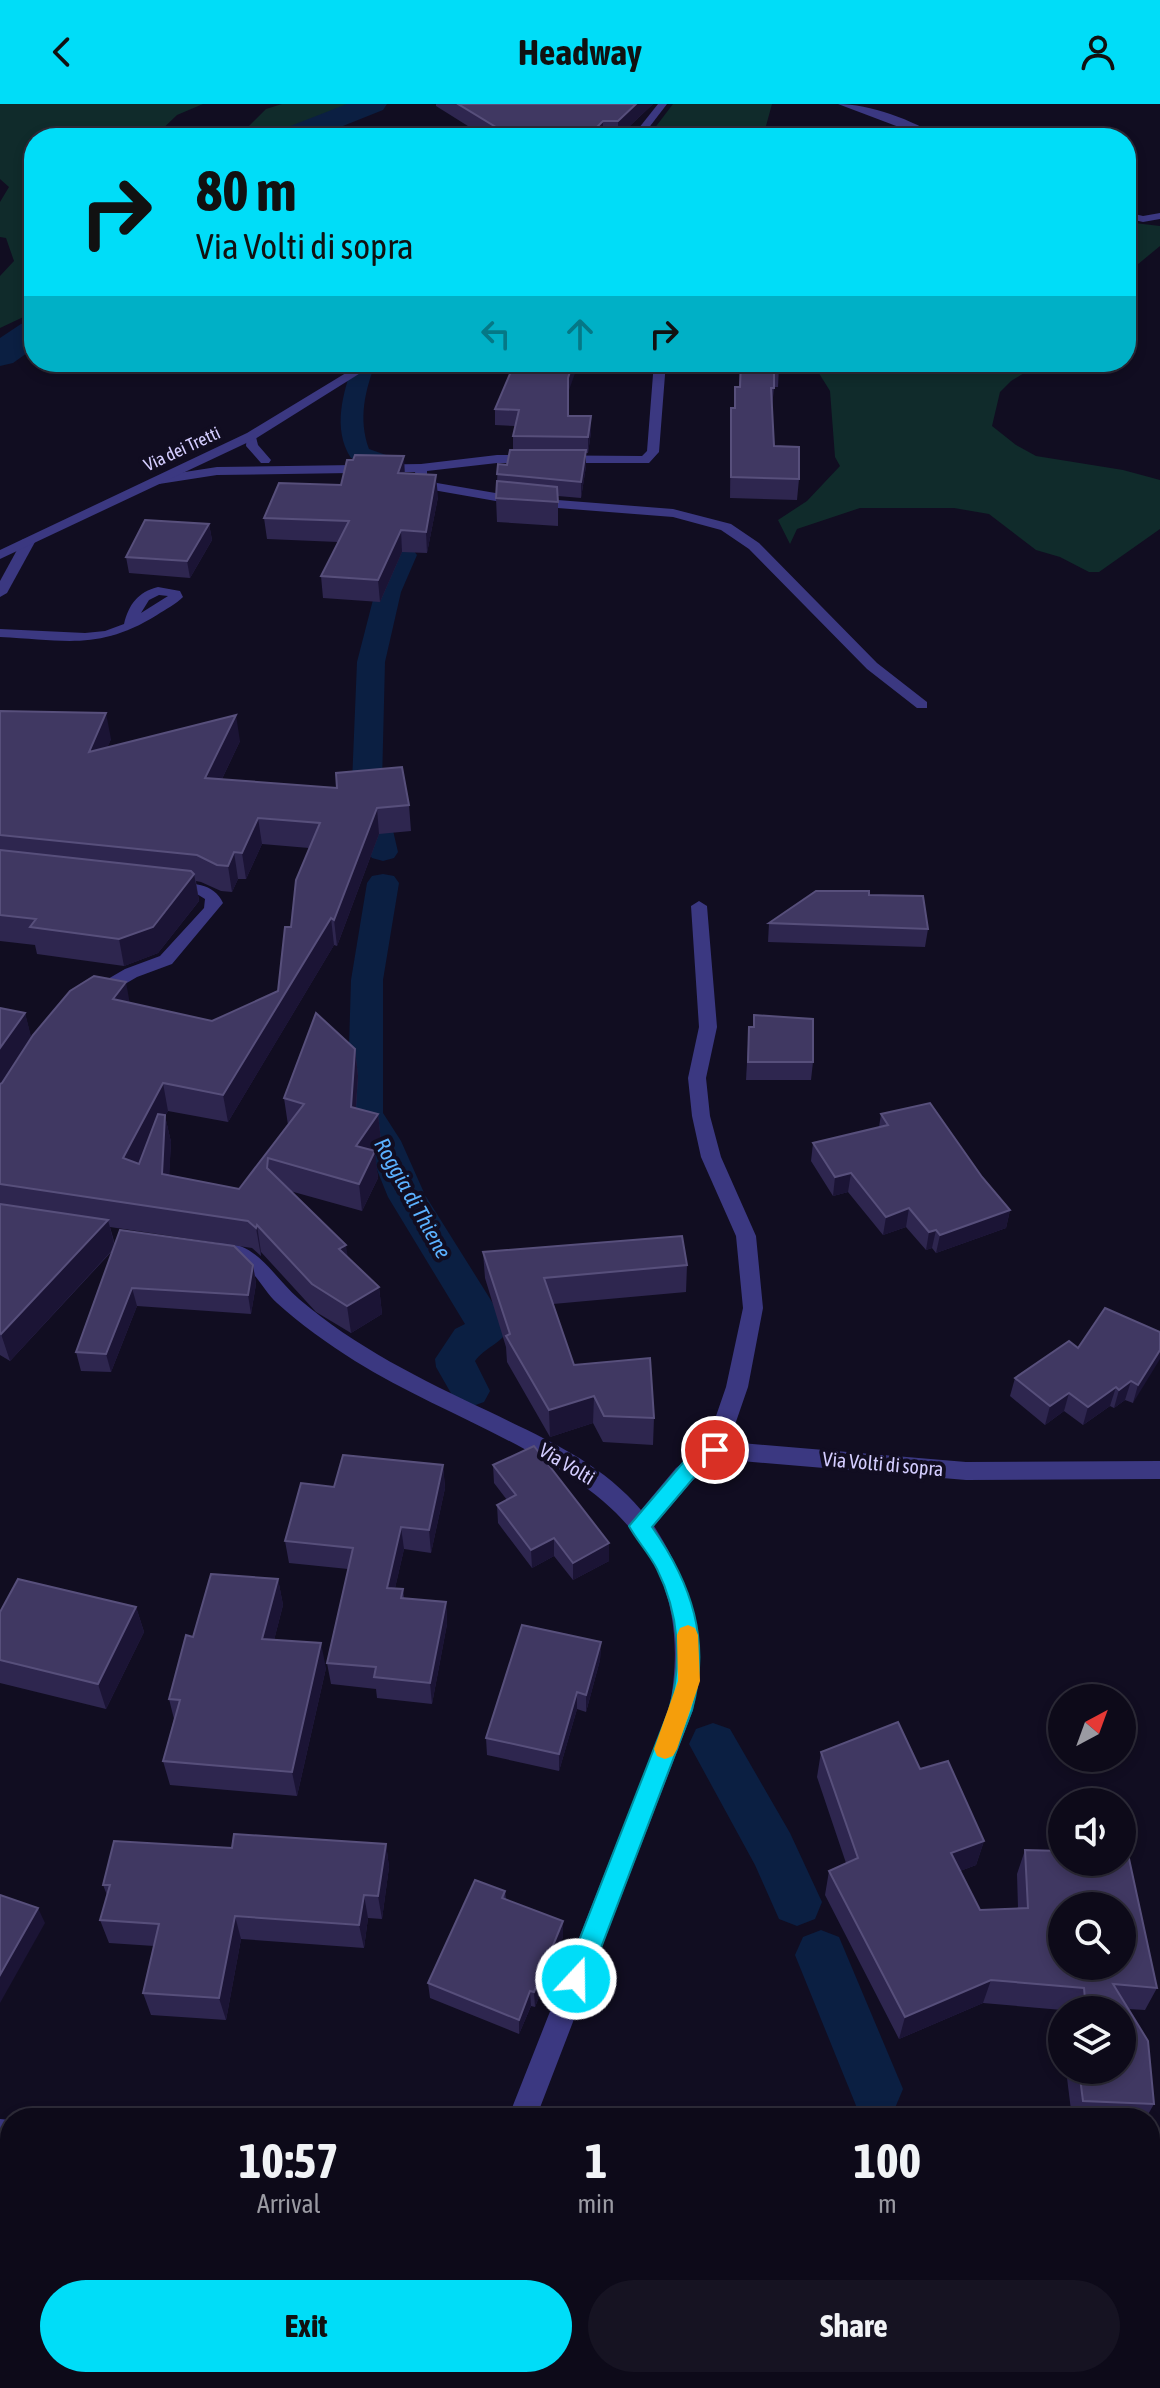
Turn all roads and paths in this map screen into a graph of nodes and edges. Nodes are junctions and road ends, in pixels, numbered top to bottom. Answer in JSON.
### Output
{"nodes":[{"id":1,"x":663,"y":104,"type":"edge"},
{"id":2,"x":842,"y":104,"type":"edge"},
{"id":3,"x":644,"y":128,"type":"edge"},
{"id":4,"x":913,"y":128,"type":"edge"},
{"id":5,"x":1160,"y":216,"type":"edge"},
{"id":6,"x":1136,"y":217,"type":"edge"},
{"id":7,"x":358,"y":372,"type":"edge"},
{"id":8,"x":659,"y":372,"type":"edge"},
{"id":9,"x":251,"y":436,"type":"junction"},
{"id":10,"x":208,"y":457,"type":"junction"},
{"id":11,"x":269,"y":465,"type":"junction"},
{"id":12,"x":421,"y":468,"type":"junction"},
{"id":13,"x":159,"y":480,"type":"junction"},
{"id":14,"x":28,"y":542,"type":"junction"},
{"id":15,"x":0,"y":555,"type":"edge"},
{"id":16,"x":0,"y":593,"type":"edge"},
{"id":17,"x":130,"y":626,"type":"dead end"},
{"id":18,"x":0,"y":633,"type":"edge"},
{"id":19,"x":922,"y":705,"type":"dead end"},
{"id":20,"x":149,"y":883,"type":"edge"},
{"id":21,"x":699,"y":906,"type":"dead end"},
{"id":22,"x":80,"y":1003,"type":"edge"},
{"id":23,"x":202,"y":1248,"type":"edge"},
{"id":24,"x":715,"y":1450,"type":"junction"},
{"id":25,"x":1160,"y":1470,"type":"edge"},
{"id":26,"x":640,"y":1526,"type":"junction"},
{"id":27,"x":526,"y":2108,"type":"edge"}],
"edges":[{"from":1,"to":3,"type":"street"},
{"from":2,"to":4,"type":"street"},
{"from":5,"to":6,"type":"street"},
{"from":7,"to":9,"type":"street","name":"Via dei Tretti"},
{"from":8,"to":12,"type":"street"},
{"from":9,"to":10,"type":"street","name":"Via dei Tretti"},
{"from":9,"to":11,"type":"street"},
{"from":10,"to":11,"type":"street"},
{"from":10,"to":13,"type":"street","name":"Via dei Tretti"},
{"from":11,"to":12,"type":"street"},
{"from":11,"to":13,"type":"street"},
{"from":12,"to":19,"type":"street"},
{"from":13,"to":14,"type":"street","name":"Via dei Tretti"},
{"from":14,"to":15,"type":"street","name":"Via dei Tretti"},
{"from":14,"to":16,"type":"street"},
{"from":17,"to":18,"type":"street"},
{"from":20,"to":22,"type":"street"},
{"from":21,"to":24,"type":"street"},
{"from":23,"to":26,"type":"street","name":"Via Volti"},
{"from":24,"to":25,"type":"street","name":"Via Volti di sopra"},
{"from":24,"to":26,"type":"street"},
{"from":26,"to":27,"type":"street","name":"Via Volti"}]}
